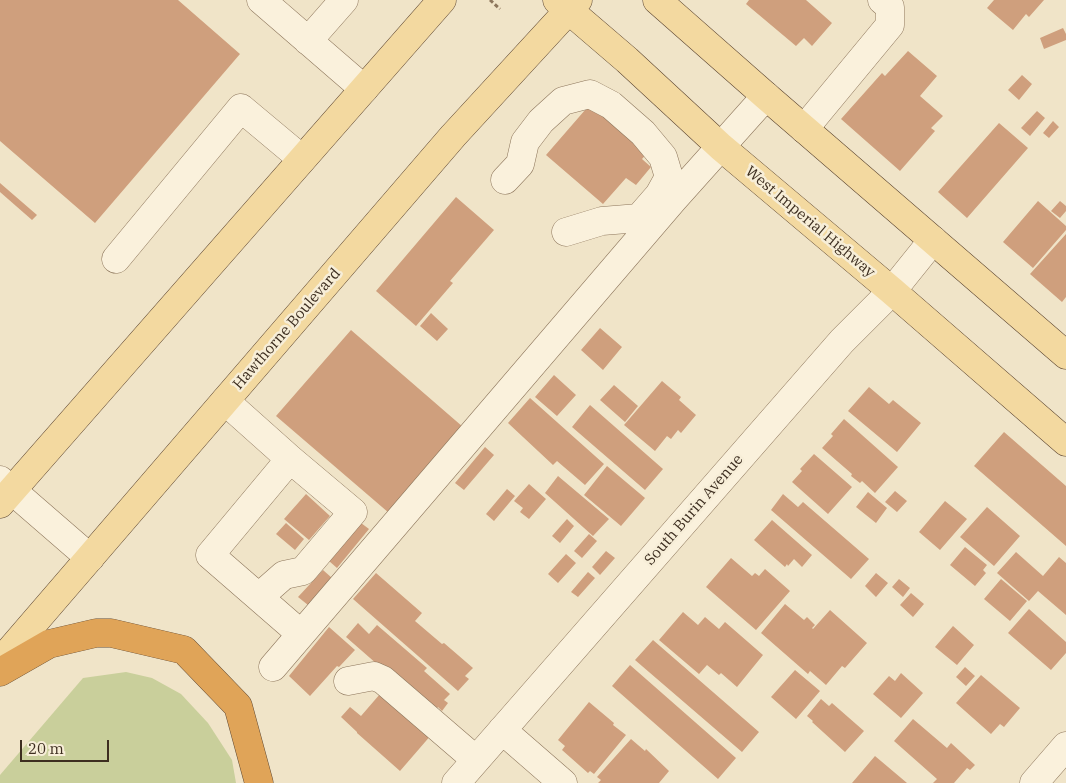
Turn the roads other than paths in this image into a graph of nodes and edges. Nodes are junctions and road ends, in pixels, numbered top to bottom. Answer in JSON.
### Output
{"nodes":[{"id":1,"x":344,"y":0,"type":"edge"},
{"id":2,"x":442,"y":0,"type":"edge"},
{"id":3,"x":657,"y":0,"type":"edge"},
{"id":4,"x":882,"y":0,"type":"edge"},
{"id":5,"x":263,"y":1,"type":"edge"},
{"id":6,"x":568,"y":4,"type":"edge"},
{"id":7,"x":308,"y":41,"type":"junction"},
{"id":8,"x":364,"y":89,"type":"junction"},
{"id":9,"x":766,"y":96,"type":"junction"},
{"id":10,"x":804,"y":129,"type":"junction"},
{"id":11,"x":721,"y":147,"type":"junction"},
{"id":12,"x":302,"y":159,"type":"junction"},
{"id":13,"x":505,"y":180,"type":"dead end"},
{"id":14,"x":566,"y":232,"type":"dead end"},
{"id":15,"x":934,"y":240,"type":"junction"},
{"id":16,"x":116,"y":259,"type":"dead end"},
{"id":17,"x":892,"y":291,"type":"junction"},
{"id":18,"x":1066,"y":355,"type":"edge"},
{"id":19,"x":225,"y":402,"type":"junction"},
{"id":20,"x":1066,"y":442,"type":"edge"},
{"id":21,"x":290,"y":459,"type":"junction"},
{"id":22,"x":4,"y":492,"type":"edge"},
{"id":23,"x":90,"y":558,"type":"junction"},
{"id":24,"x":259,"y":597,"type":"junction"},
{"id":25,"x":301,"y":634,"type":"junction"},
{"id":26,"x":0,"y":662,"type":"edge"},
{"id":27,"x":273,"y":667,"type":"dead end"},
{"id":28,"x":0,"y":672,"type":"edge"},
{"id":29,"x":348,"y":681,"type":"dead end"},
{"id":30,"x":502,"y":730,"type":"junction"},
{"id":31,"x":1066,"y":746,"type":"edge"},
{"id":32,"x":476,"y":760,"type":"junction"},
{"id":33,"x":259,"y":783,"type":"edge"},
{"id":34,"x":456,"y":783,"type":"edge"},
{"id":35,"x":563,"y":783,"type":"edge"},
{"id":36,"x":1034,"y":783,"type":"edge"}],
"edges":[{"from":1,"to":7,"type":"street"},
{"from":2,"to":8,"type":"main road"},
{"from":3,"to":9,"type":"main road"},
{"from":4,"to":10,"type":"street"},
{"from":5,"to":7,"type":"street"},
{"from":6,"to":11,"type":"main road","name":"West Imperial Highway"},
{"from":6,"to":19,"type":"main road","name":"Hawthorne Boulevard"},
{"from":7,"to":8,"type":"street"},
{"from":8,"to":12,"type":"main road"},
{"from":9,"to":10,"type":"main road"},
{"from":9,"to":11,"type":"street"},
{"from":10,"to":15,"type":"main road"},
{"from":11,"to":17,"type":"main road","name":"West Imperial Highway"},
{"from":11,"to":25,"type":"street"},
{"from":12,"to":16,"type":"street"},
{"from":12,"to":22,"type":"main road"},
{"from":13,"to":14,"type":"street"},
{"from":15,"to":17,"type":"street","name":"South Burin Avenue"},
{"from":15,"to":18,"type":"main road"},
{"from":17,"to":20,"type":"main road","name":"West Imperial Highway"},
{"from":17,"to":30,"type":"street","name":"South Burin Avenue"},
{"from":19,"to":21,"type":"street"},
{"from":19,"to":23,"type":"main road","name":"Hawthorne Boulevard"},
{"from":21,"to":24,"type":"street"},
{"from":21,"to":24,"type":"street"},
{"from":22,"to":23,"type":"street"},
{"from":23,"to":26,"type":"main road","name":"Hawthorne Boulevard"},
{"from":24,"to":25,"type":"street"},
{"from":25,"to":27,"type":"street"},
{"from":28,"to":33,"type":"highway"},
{"from":29,"to":32,"type":"street"},
{"from":30,"to":32,"type":"street","name":"South Burin Avenue"},
{"from":30,"to":35,"type":"street"},
{"from":31,"to":36,"type":"street"},
{"from":32,"to":34,"type":"street","name":"South Burin Avenue"}]}
